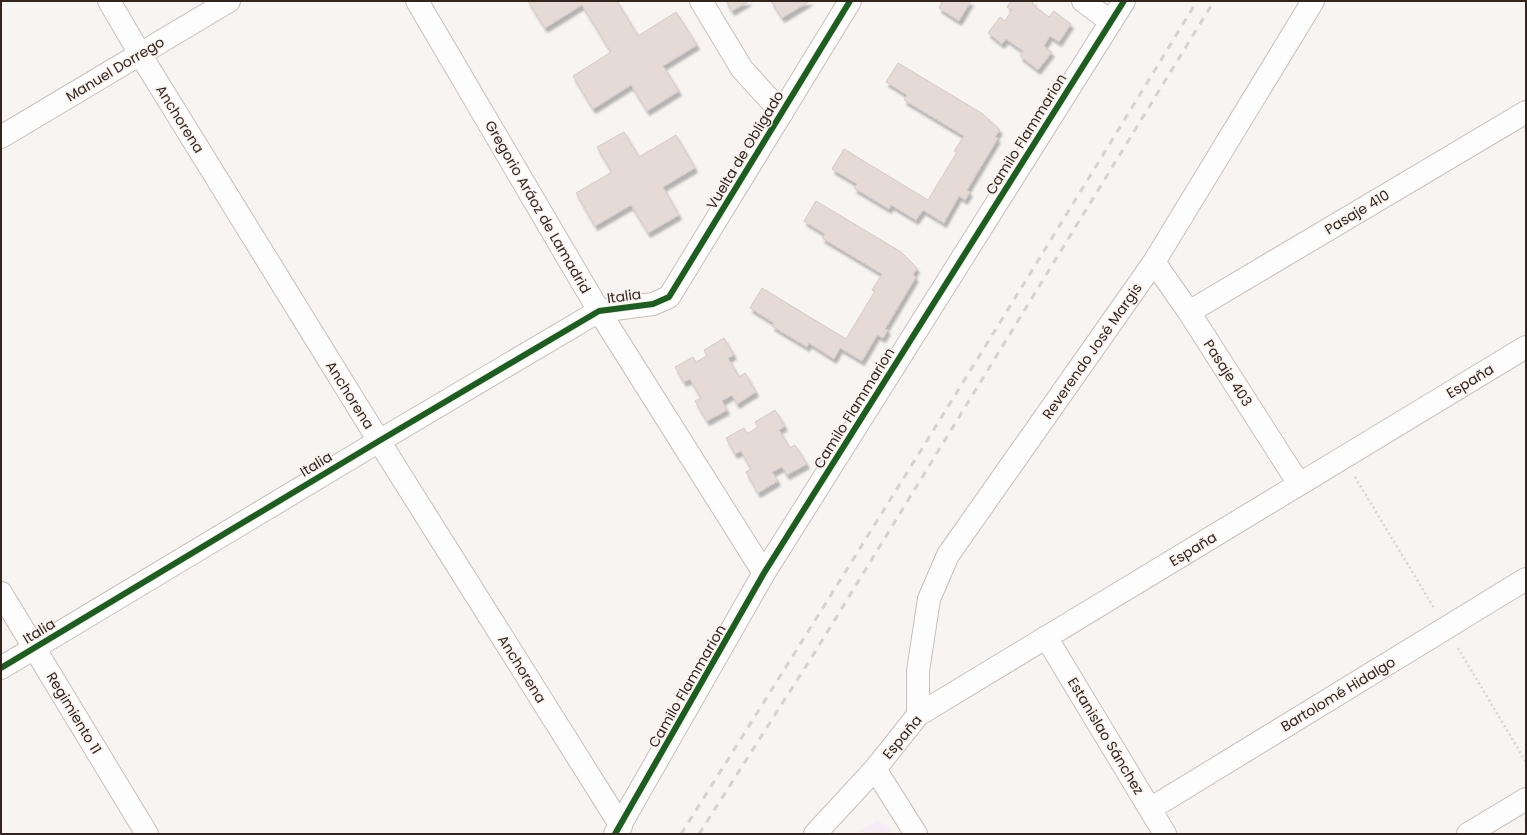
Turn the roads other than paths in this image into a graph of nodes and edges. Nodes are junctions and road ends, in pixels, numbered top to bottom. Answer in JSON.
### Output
{"nodes":[{"id":1,"x":109,"y":1,"type":"edge"},
{"id":2,"x":229,"y":1,"type":"edge"},
{"id":3,"x":417,"y":1,"type":"edge"},
{"id":4,"x":701,"y":1,"type":"edge"},
{"id":5,"x":850,"y":1,"type":"edge"},
{"id":6,"x":1083,"y":1,"type":"edge"},
{"id":7,"x":1124,"y":1,"type":"edge"},
{"id":8,"x":1313,"y":1,"type":"edge"},
{"id":9,"x":1111,"y":22,"type":"junction"},
{"id":10,"x":140,"y":54,"type":"junction"},
{"id":11,"x":1526,"y":112,"type":"edge"},
{"id":12,"x":782,"y":113,"type":"junction"},
{"id":13,"x":1,"y":137,"type":"edge"},
{"id":14,"x":1154,"y":262,"type":"junction"},
{"id":15,"x":653,"y":304,"type":"joint"},
{"id":16,"x":599,"y":311,"type":"junction"},
{"id":17,"x":1189,"y":312,"type":"junction"},
{"id":18,"x":1526,"y":347,"type":"edge"},
{"id":19,"x":378,"y":441,"type":"junction"},
{"id":20,"x":1299,"y":484,"type":"junction"},
{"id":21,"x":764,"y":574,"type":"junction"},
{"id":22,"x":1526,"y":579,"type":"edge"},
{"id":23,"x":1,"y":593,"type":"edge"},
{"id":24,"x":1046,"y":638,"type":"junction"},
{"id":25,"x":34,"y":648,"type":"junction"},
{"id":26,"x":1,"y":668,"type":"edge"},
{"id":27,"x":918,"y":715,"type":"junction"},
{"id":28,"x":875,"y":769,"type":"junction"},
{"id":29,"x":1526,"y":799,"type":"edge"},
{"id":30,"x":1150,"y":809,"type":"junction"},
{"id":31,"x":618,"y":830,"type":"edge"},
{"id":32,"x":146,"y":834,"type":"edge"},
{"id":33,"x":815,"y":834,"type":"edge"},
{"id":34,"x":916,"y":834,"type":"edge"},
{"id":35,"x":1165,"y":834,"type":"edge"},
{"id":36,"x":1468,"y":834,"type":"edge"}],
"edges":[{"from":1,"to":10,"type":"street","name":"Anchorena"},
{"from":2,"to":10,"type":"street","name":"Manuel Dorrego"},
{"from":3,"to":16,"type":"street","name":"Gregorio Aráoz de Lamadrid"},
{"from":4,"to":12,"type":"street"},
{"from":5,"to":12,"type":"street","name":"Vuelta de Obligado"},
{"from":6,"to":9,"type":"street"},
{"from":7,"to":9,"type":"street","name":"Camilo Flammarion"},
{"from":8,"to":14,"type":"street","name":"Reverendo José Margis"},
{"from":9,"to":21,"type":"street","name":"Camilo Flammarion"},
{"from":10,"to":13,"type":"street","name":"Manuel Dorrego"},
{"from":10,"to":19,"type":"street","name":"Anchorena"},
{"from":11,"to":17,"type":"street","name":"Pasaje 410"},
{"from":12,"to":15,"type":"street","name":"Vuelta de Obligado"},
{"from":14,"to":17,"type":"street","name":"Pasaje 403"},
{"from":14,"to":27,"type":"street","name":"Reverendo José Margis"},
{"from":15,"to":16,"type":"street","name":"Italia"},
{"from":16,"to":19,"type":"street","name":"Italia"},
{"from":16,"to":21,"type":"street","name":"Gregorio Aráoz de Lamadrid"},
{"from":17,"to":20,"type":"street","name":"Pasaje 403"},
{"from":18,"to":20,"type":"street","name":"España"},
{"from":19,"to":25,"type":"street","name":"Italia"},
{"from":19,"to":31,"type":"street","name":"Anchorena"},
{"from":20,"to":24,"type":"street","name":"España"},
{"from":21,"to":31,"type":"street","name":"Camilo Flammarion"},
{"from":22,"to":30,"type":"street","name":"Bartolomé Hidalgo"},
{"from":23,"to":25,"type":"street","name":"Regimiento 11"},
{"from":24,"to":27,"type":"street","name":"España"},
{"from":24,"to":30,"type":"street","name":"Estanislao Sánchez"},
{"from":25,"to":26,"type":"street","name":"Italia"},
{"from":25,"to":32,"type":"street","name":"Regimiento 11"},
{"from":27,"to":28,"type":"street","name":"España"},
{"from":28,"to":33,"type":"street"},
{"from":28,"to":34,"type":"street"},
{"from":29,"to":36,"type":"street"},
{"from":30,"to":35,"type":"street","name":"Estanislao Sánchez"}]}
